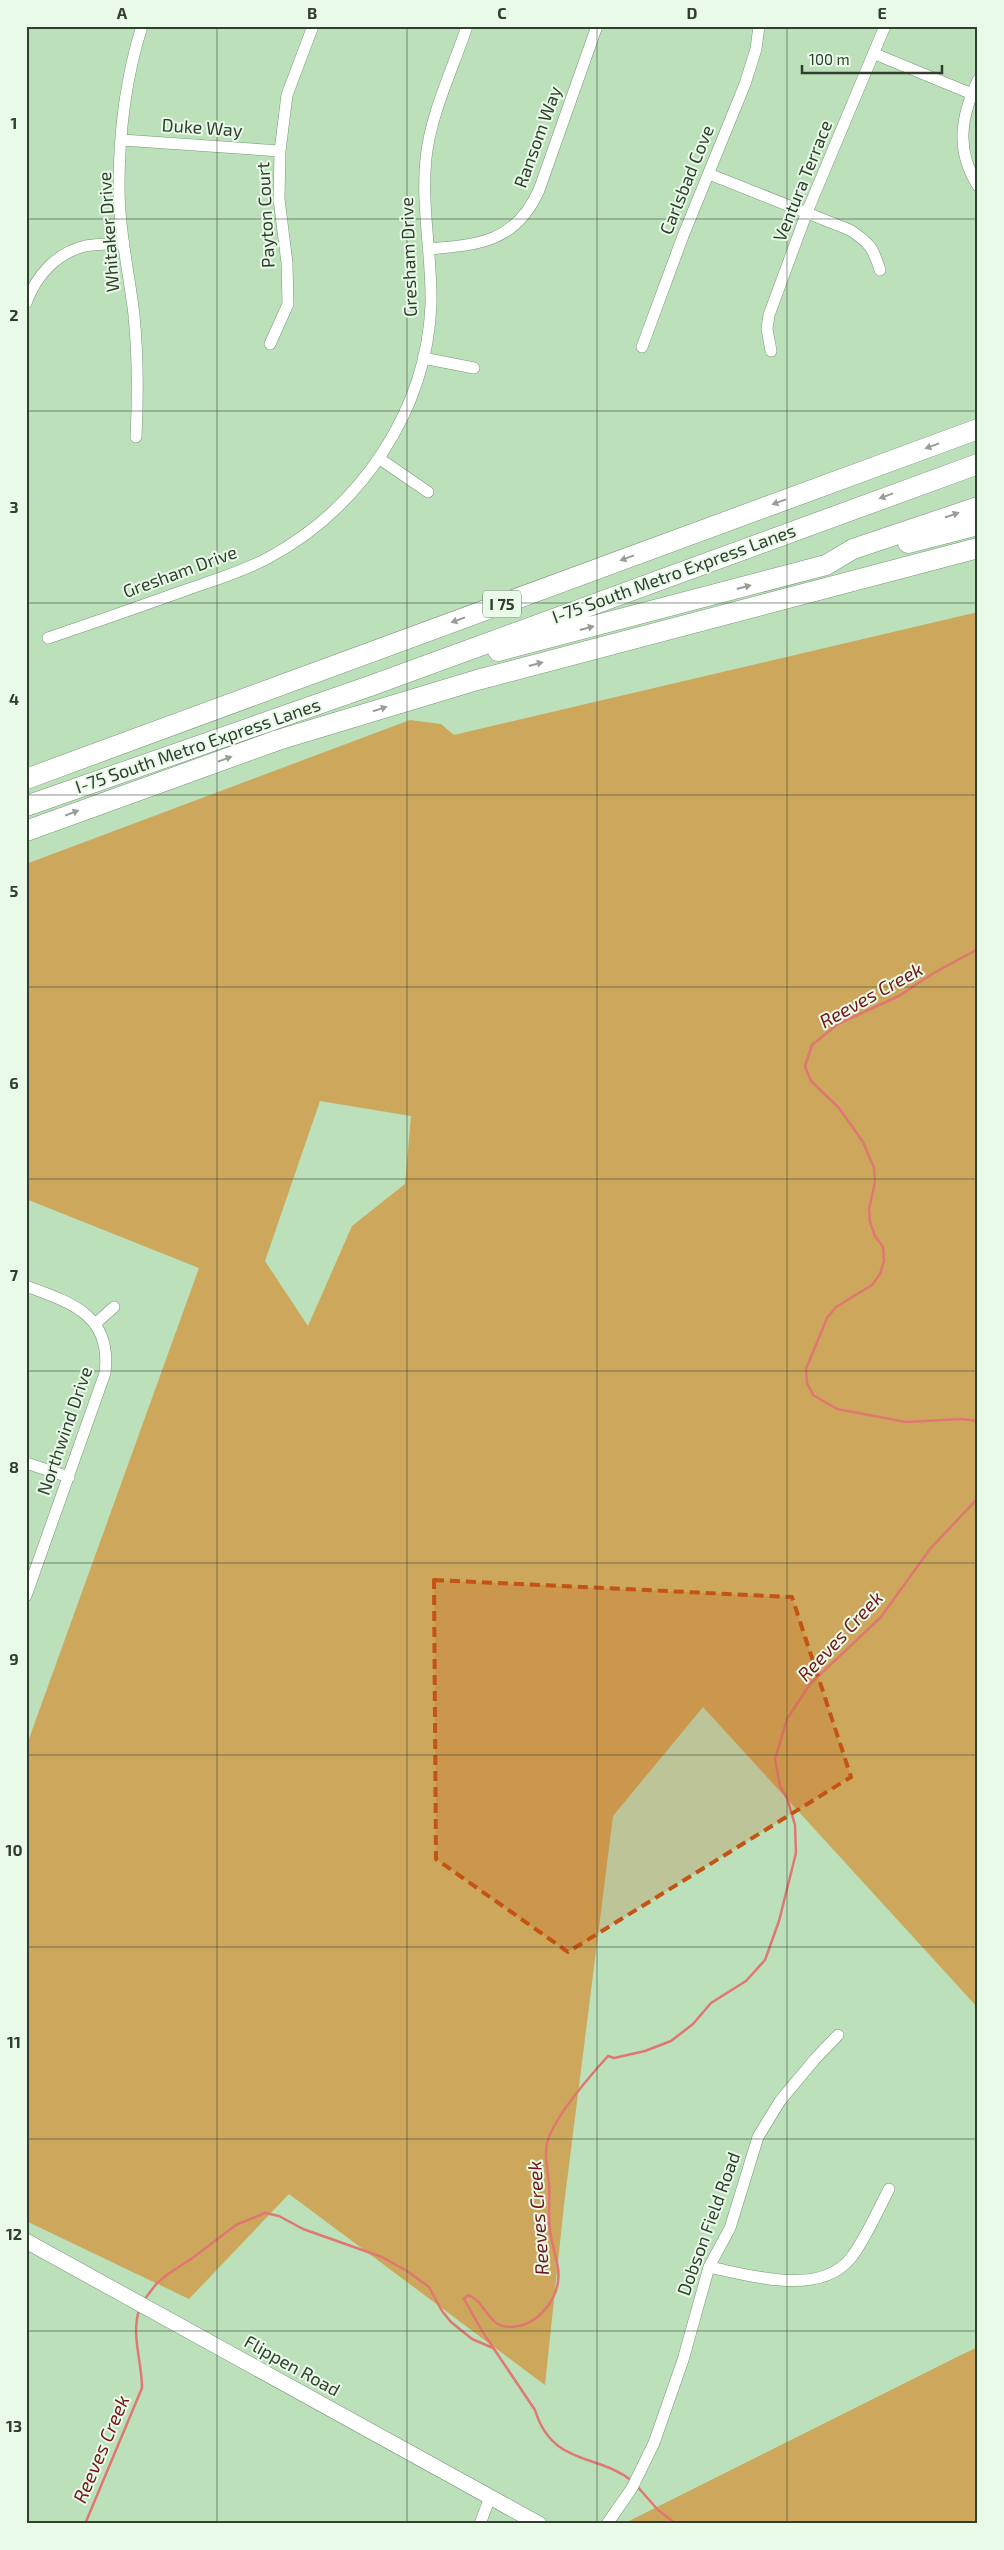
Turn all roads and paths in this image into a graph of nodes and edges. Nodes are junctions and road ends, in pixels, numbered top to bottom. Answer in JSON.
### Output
{"nodes":[{"id":1,"x":142,"y":26,"type":"edge"},
{"id":2,"x":313,"y":26,"type":"edge"},
{"id":3,"x":468,"y":26,"type":"edge"},
{"id":4,"x":597,"y":26,"type":"edge"},
{"id":5,"x":759,"y":26,"type":"edge"},
{"id":6,"x":885,"y":26,"type":"edge"},
{"id":7,"x":875,"y":54,"type":"junction"},
{"id":8,"x":978,"y":80,"type":"edge"},
{"id":9,"x":974,"y":95,"type":"edge"},
{"id":10,"x":122,"y":140,"type":"junction"},
{"id":11,"x":280,"y":152,"type":"junction"},
{"id":12,"x":709,"y":174,"type":"junction"},
{"id":13,"x":978,"y":186,"type":"edge"},
{"id":14,"x":807,"y":212,"type":"junction"},
{"id":15,"x":124,"y":243,"type":"junction"},
{"id":16,"x":428,"y":248,"type":"junction"},
{"id":17,"x":880,"y":270,"type":"dead end"},
{"id":18,"x":26,"y":303,"type":"edge"},
{"id":19,"x":270,"y":344,"type":"dead end"},
{"id":20,"x":642,"y":346,"type":"dead end"},
{"id":21,"x":772,"y":351,"type":"dead end"},
{"id":22,"x":423,"y":358,"type":"junction"},
{"id":23,"x":474,"y":368,"type":"dead end"},
{"id":24,"x":978,"y":429,"type":"edge"},
{"id":25,"x":136,"y":436,"type":"dead end"},
{"id":26,"x":380,"y":459,"type":"junction"},
{"id":27,"x":978,"y":463,"type":"edge"},
{"id":28,"x":428,"y":492,"type":"dead end"},
{"id":29,"x":978,"y":507,"type":"edge"},
{"id":30,"x":978,"y":525,"type":"edge"},
{"id":31,"x":978,"y":548,"type":"edge"},
{"id":32,"x":826,"y":565,"type":"junction"},
{"id":33,"x":48,"y":638,"type":"dead end"},
{"id":34,"x":370,"y":686,"type":"junction"},
{"id":35,"x":26,"y":779,"type":"edge"},
{"id":36,"x":26,"y":806,"type":"edge"},
{"id":37,"x":26,"y":831,"type":"edge"},
{"id":38,"x":26,"y":1286,"type":"edge"},
{"id":39,"x":114,"y":1307,"type":"dead end"},
{"id":40,"x":94,"y":1324,"type":"junction"},
{"id":41,"x":26,"y":1462,"type":"edge"},
{"id":42,"x":69,"y":1477,"type":"junction"},
{"id":43,"x":26,"y":1596,"type":"edge"},
{"id":44,"x":838,"y":2036,"type":"dead end"},
{"id":45,"x":889,"y":2189,"type":"dead end"},
{"id":46,"x":26,"y":2242,"type":"edge"},
{"id":47,"x":709,"y":2267,"type":"junction"},
{"id":48,"x":490,"y":2497,"type":"junction"},
{"id":49,"x":480,"y":2524,"type":"edge"},
{"id":50,"x":539,"y":2524,"type":"edge"},
{"id":51,"x":607,"y":2524,"type":"edge"}],
"edges":[{"from":1,"to":10,"type":"street","name":"Whitaker Drive"},
{"from":2,"to":11,"type":"street","name":"Payton Court"},
{"from":3,"to":16,"type":"street","name":"Gresham Drive"},
{"from":4,"to":16,"type":"street","name":"Ransom Way"},
{"from":5,"to":12,"type":"street","name":"Carlsbad Cove"},
{"from":6,"to":7,"type":"street","name":"Ventura Terrace"},
{"from":7,"to":9,"type":"street"},
{"from":7,"to":14,"type":"street","name":"Ventura Terrace"},
{"from":8,"to":9,"type":"street"},
{"from":9,"to":13,"type":"street"},
{"from":10,"to":11,"type":"street","name":"Duke Way"},
{"from":10,"to":15,"type":"street","name":"Whitaker Drive"},
{"from":11,"to":19,"type":"street","name":"Payton Court"},
{"from":12,"to":14,"type":"street"},
{"from":12,"to":20,"type":"street","name":"Carlsbad Cove"},
{"from":14,"to":17,"type":"street"},
{"from":14,"to":21,"type":"street","name":"Ventura Terrace"},
{"from":15,"to":18,"type":"street"},
{"from":15,"to":25,"type":"street","name":"Whitaker Drive"},
{"from":16,"to":22,"type":"street","name":"Gresham Drive"},
{"from":22,"to":23,"type":"street"},
{"from":22,"to":26,"type":"street","name":"Gresham Drive"},
{"from":24,"to":35,"type":"highway","number":"I 75","one_way":true},
{"from":26,"to":28,"type":"street"},
{"from":26,"to":33,"type":"street","name":"Gresham Drive"},
{"from":27,"to":34,"type":"highway","name":"I-75 South Metro Express Lanes","one_way":true},
{"from":32,"to":29,"type":"highway","name":"I-75 South Metro Express Lanes","one_way":true},
{"from":30,"to":32,"type":"highway"},
{"from":37,"to":31,"type":"highway","one_way":true},
{"from":34,"to":32,"type":"highway","name":"I-75 South Metro Express Lanes","one_way":true},
{"from":34,"to":36,"type":"highway","name":"I-75 South Metro Express Lanes"},
{"from":38,"to":40,"type":"street","name":"Northwind Drive"},
{"from":39,"to":40,"type":"street"},
{"from":40,"to":42,"type":"street","name":"Northwind Drive"},
{"from":41,"to":42,"type":"street"},
{"from":42,"to":43,"type":"street","name":"Northwind Drive"},
{"from":44,"to":47,"type":"street","name":"Dobson Field Road"},
{"from":45,"to":47,"type":"street"},
{"from":46,"to":48,"type":"street","name":"Flippen Road"},
{"from":47,"to":51,"type":"street","name":"Dobson Field Road"},
{"from":48,"to":49,"type":"street"},
{"from":48,"to":50,"type":"street","name":"Flippen Road"}]}
